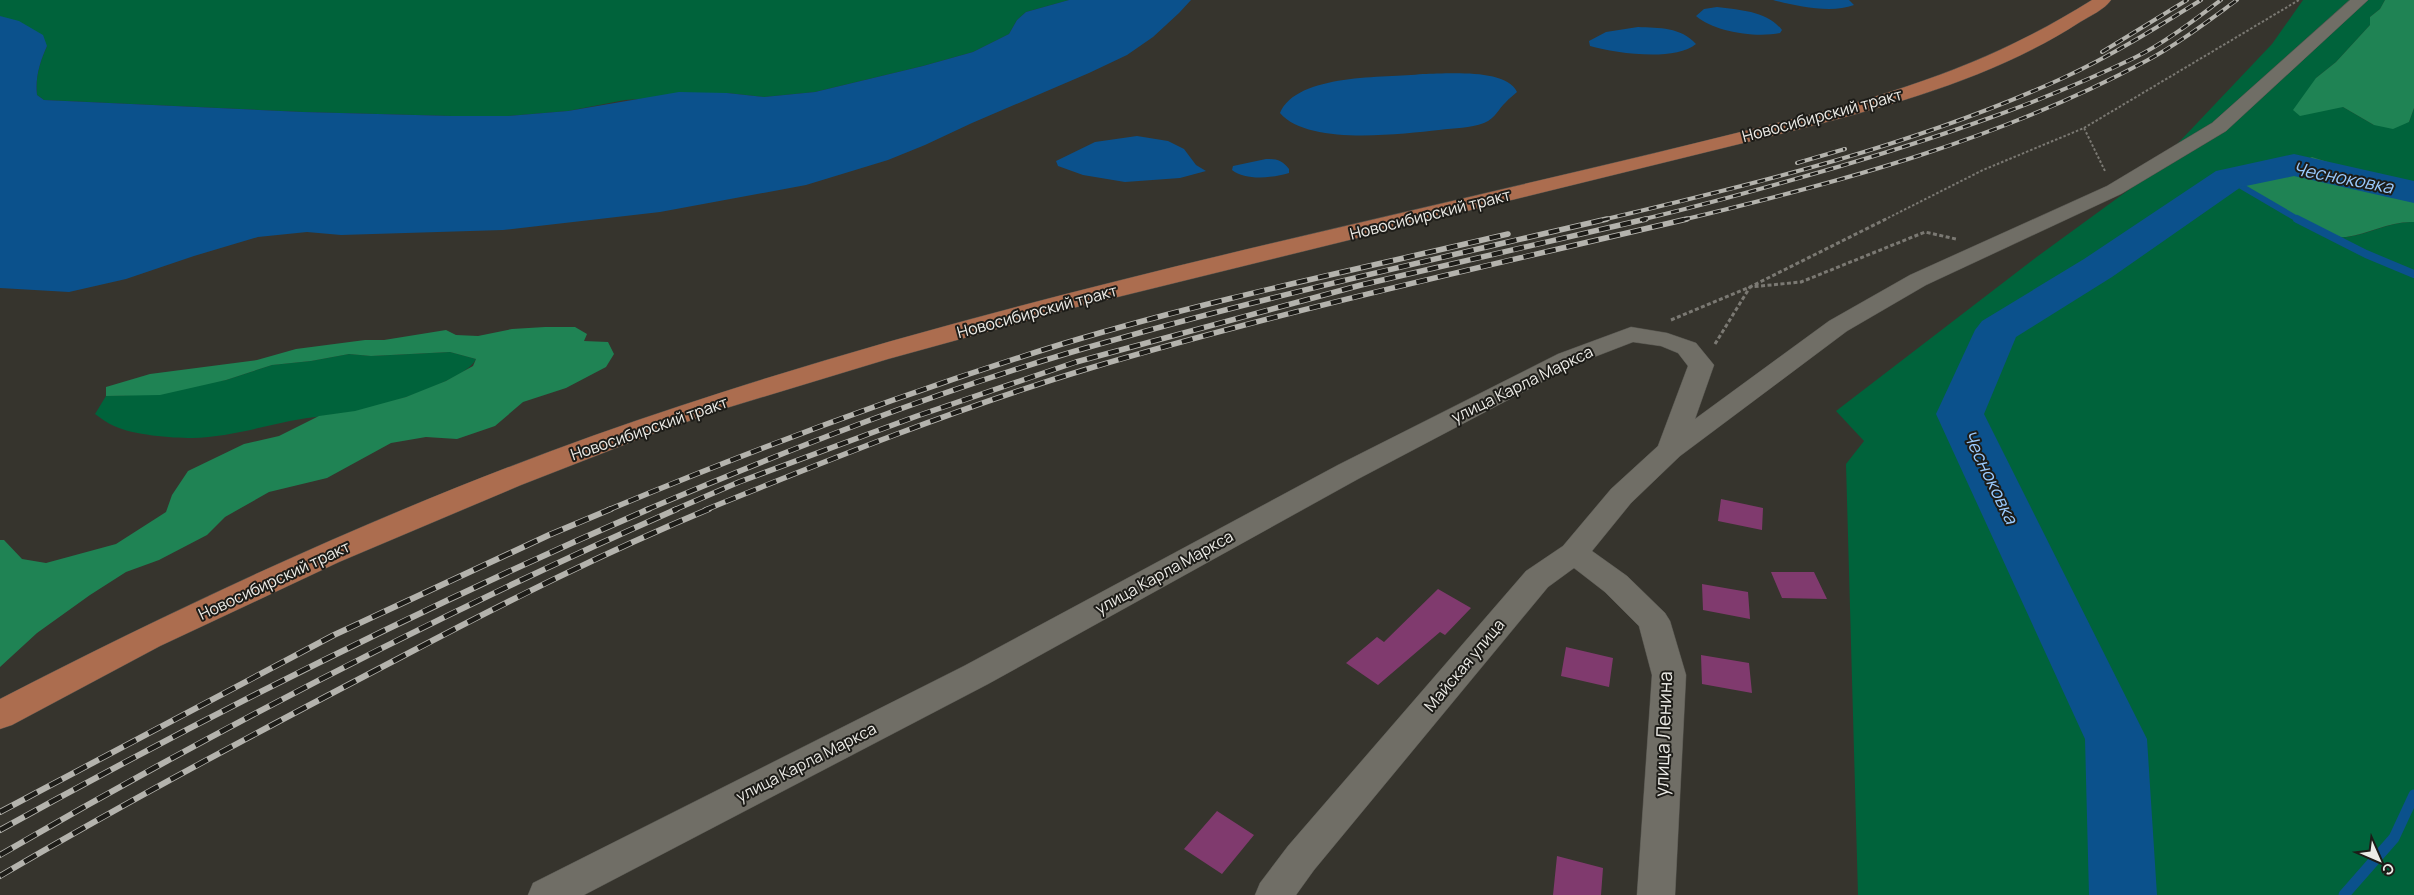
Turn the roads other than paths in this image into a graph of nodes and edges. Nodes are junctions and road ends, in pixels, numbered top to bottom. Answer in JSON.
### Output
{"nodes":[{"id":1,"x":2103,"y":0,"type":"edge"},
{"id":2,"x":2360,"y":0,"type":"edge"},
{"id":3,"x":1670,"y":450,"type":"junction"},
{"id":4,"x":1574,"y":553,"type":"junction"},
{"id":5,"x":0,"y":715,"type":"edge"},
{"id":6,"x":547,"y":895,"type":"edge"},
{"id":7,"x":1274,"y":895,"type":"edge"},
{"id":8,"x":1656,"y":895,"type":"edge"}],
"edges":[{"from":1,"to":5,"type":"main road","name":"Новосибирский тракт"},
{"from":2,"to":3,"type":"street","name":"Майская улица"},
{"from":3,"to":4,"type":"street","name":"Майская улица"},
{"from":3,"to":6,"type":"street","name":"улица Карла Маркса"},
{"from":4,"to":7,"type":"street","name":"Майская улица"},
{"from":4,"to":8,"type":"street","name":"улица Ленина"}]}
